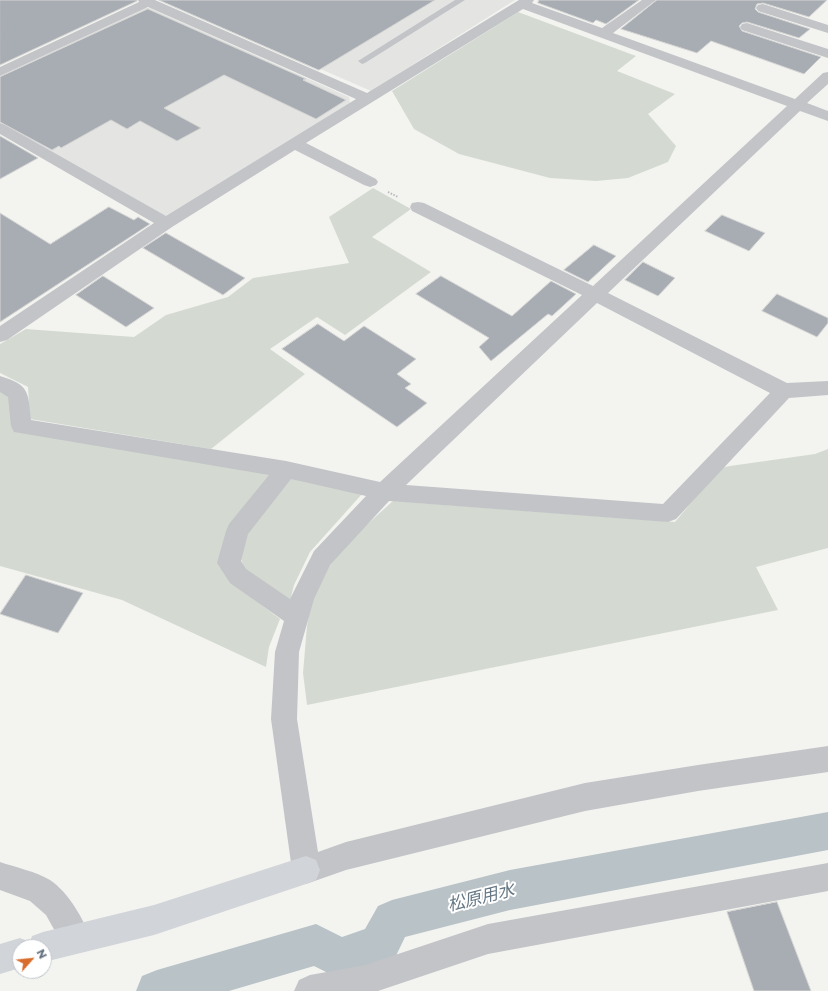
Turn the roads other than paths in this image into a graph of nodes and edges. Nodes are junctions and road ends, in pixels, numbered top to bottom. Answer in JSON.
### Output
{"nodes":[{"id":1,"x":461,"y":0,"type":"edge"},
{"id":2,"x":146,"y":1,"type":"edge"},
{"id":3,"x":646,"y":1,"type":"edge"},
{"id":4,"x":525,"y":2,"type":"edge"},
{"id":5,"x":763,"y":8,"type":"dead end"},
{"id":6,"x":747,"y":27,"type":"dead end"},
{"id":7,"x":828,"y":29,"type":"edge"},
{"id":8,"x":604,"y":33,"type":"junction"},
{"id":9,"x":828,"y":54,"type":"edge"},
{"id":10,"x":362,"y":61,"type":"dead end"},
{"id":11,"x":0,"y":72,"type":"edge"},
{"id":12,"x":828,"y":76,"type":"edge"},
{"id":13,"x":368,"y":99,"type":"junction"},
{"id":14,"x":798,"y":105,"type":"junction"},
{"id":15,"x":828,"y":116,"type":"edge"},
{"id":16,"x":0,"y":128,"type":"edge"},
{"id":17,"x":295,"y":144,"type":"junction"},
{"id":18,"x":370,"y":182,"type":"road end"},
{"id":19,"x":418,"y":207,"type":"road end"},
{"id":20,"x":166,"y":223,"type":"junction"},
{"id":21,"x":595,"y":294,"type":"junction"},
{"id":22,"x":0,"y":335,"type":"edge"},
{"id":23,"x":0,"y":383,"type":"edge"},
{"id":24,"x":828,"y":388,"type":"edge"},
{"id":25,"x":784,"y":391,"type":"junction"},
{"id":26,"x":286,"y":469,"type":"junction"},
{"id":27,"x":384,"y":492,"type":"junction"},
{"id":28,"x":297,"y":617,"type":"junction"},
{"id":29,"x":828,"y":759,"type":"edge"},
{"id":30,"x":306,"y":870,"type":"junction"},
{"id":31,"x":0,"y":876,"type":"edge"},
{"id":32,"x":828,"y":877,"type":"edge"},
{"id":33,"x":76,"y":938,"type":"junction"},
{"id":34,"x":52,"y":945,"type":"edge"},
{"id":35,"x":12,"y":955,"type":"edge"},
{"id":36,"x":0,"y":959,"type":"edge"},
{"id":37,"x":310,"y":991,"type":"edge"}],
"edges":[{"from":1,"to":10,"type":"lane"},
{"from":2,"to":11,"type":"street"},
{"from":2,"to":13,"type":"street"},
{"from":3,"to":8,"type":"street"},
{"from":4,"to":8,"type":"street"},
{"from":4,"to":13,"type":"street"},
{"from":5,"to":7,"type":"street"},
{"from":6,"to":9,"type":"street"},
{"from":8,"to":14,"type":"street"},
{"from":12,"to":14,"type":"street"},
{"from":13,"to":17,"type":"street"},
{"from":14,"to":15,"type":"street"},
{"from":14,"to":21,"type":"street"},
{"from":16,"to":20,"type":"street"},
{"from":17,"to":18,"type":"street"},
{"from":17,"to":20,"type":"street"},
{"from":19,"to":21,"type":"street"},
{"from":20,"to":22,"type":"street"},
{"from":21,"to":25,"type":"street"},
{"from":21,"to":27,"type":"street"},
{"from":23,"to":26,"type":"street"},
{"from":24,"to":25,"type":"street"},
{"from":25,"to":27,"type":"street"},
{"from":26,"to":27,"type":"street"},
{"from":26,"to":28,"type":"street"},
{"from":27,"to":28,"type":"street"},
{"from":28,"to":30,"type":"street"},
{"from":29,"to":30,"type":"street"},
{"from":30,"to":33,"type":"street"},
{"from":31,"to":33,"type":"street"},
{"from":32,"to":37,"type":"street"},
{"from":33,"to":34,"type":"street"},
{"from":35,"to":36,"type":"street"}]}
